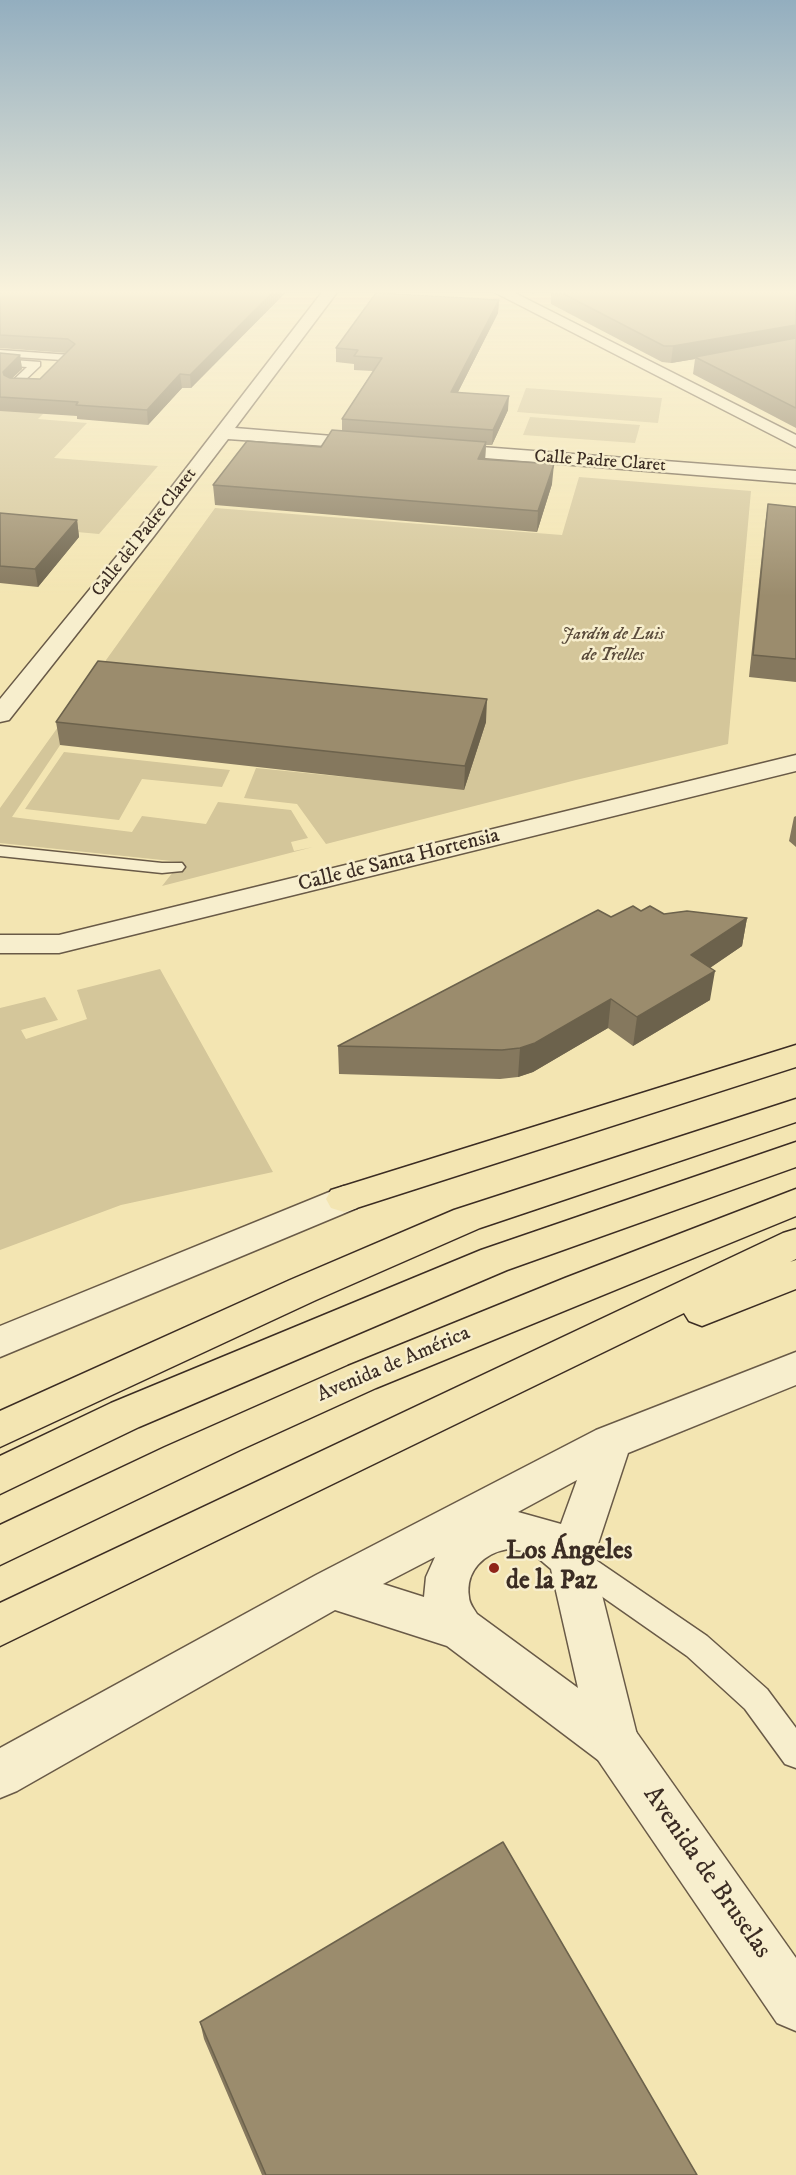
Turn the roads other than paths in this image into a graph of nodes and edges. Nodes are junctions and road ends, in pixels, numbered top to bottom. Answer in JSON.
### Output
{"nodes":[{"id":1,"x":255,"y":392,"type":"edge"},
{"id":2,"x":700,"y":392,"type":"edge"},
{"id":3,"x":224,"y":433,"type":"junction"},
{"id":4,"x":796,"y":442,"type":"edge"},
{"id":5,"x":390,"y":446,"type":"edge"},
{"id":6,"x":426,"y":449,"type":"edge"},
{"id":7,"x":796,"y":477,"type":"edge"},
{"id":8,"x":0,"y":715,"type":"edge"},
{"id":9,"x":796,"y":763,"type":"edge"},
{"id":10,"x":0,"y":851,"type":"edge"},
{"id":11,"x":176,"y":867,"type":"dead end"},
{"id":12,"x":0,"y":944,"type":"edge"},
{"id":13,"x":796,"y":1056,"type":"edge"},
{"id":14,"x":796,"y":1110,"type":"edge"},
{"id":15,"x":796,"y":1154,"type":"edge"},
{"id":16,"x":344,"y":1199,"type":"joint"},
{"id":17,"x":796,"y":1202,"type":"edge"},
{"id":18,"x":796,"y":1243,"type":"edge"},
{"id":19,"x":796,"y":1274,"type":"edge"},
{"id":20,"x":0,"y":1342,"type":"edge"},
{"id":21,"x":796,"y":1368,"type":"edge"},
{"id":22,"x":0,"y":1430,"type":"edge"},
{"id":23,"x":395,"y":1436,"type":"junction"},
{"id":24,"x":611,"y":1442,"type":"junction"},
{"id":25,"x":0,"y":1476,"type":"edge"},
{"id":26,"x":0,"y":1546,"type":"edge"},
{"id":27,"x":571,"y":1559,"type":"junction"},
{"id":28,"x":332,"y":1589,"type":"junction"},
{"id":29,"x":0,"y":1625,"type":"edge"},
{"id":30,"x":461,"y":1629,"type":"junction"},
{"id":31,"x":615,"y":1743,"type":"junction"},
{"id":32,"x":796,"y":1753,"type":"edge"},
{"id":33,"x":0,"y":1774,"type":"edge"},
{"id":34,"x":796,"y":2004,"type":"edge"}],
"edges":[{"from":1,"to":3,"type":"street","name":"Calle del Padre Claret"},
{"from":2,"to":4,"type":"street"},
{"from":3,"to":5,"type":"street"},
{"from":3,"to":8,"type":"street","name":"Calle del Padre Claret"},
{"from":6,"to":7,"type":"street","name":"Calle Padre Claret"},
{"from":9,"to":12,"type":"street","name":"Calle de Santa Hortensia"},
{"from":10,"to":11,"type":"lane"},
{"from":13,"to":16,"type":"highway"},
{"from":14,"to":22,"type":"highway"},
{"from":15,"to":25,"type":"highway"},
{"from":16,"to":20,"type":"street"},
{"from":17,"to":26,"type":"highway","name":"Avenida de América"},
{"from":18,"to":23,"type":"highway"},
{"from":19,"to":23,"type":"highway"},
{"from":21,"to":24,"type":"street"},
{"from":23,"to":29,"type":"highway"},
{"from":24,"to":27,"type":"street"},
{"from":24,"to":28,"type":"street"},
{"from":27,"to":30,"type":"street","name":"Avenida de Bruselas"},
{"from":27,"to":31,"type":"street","name":"Avenida de Bruselas"},
{"from":27,"to":32,"type":"lane"},
{"from":28,"to":30,"type":"street","name":"Avenida de Bruselas"},
{"from":28,"to":33,"type":"street"},
{"from":30,"to":31,"type":"street","name":"Avenida de Bruselas"},
{"from":31,"to":34,"type":"street","name":"Avenida de Bruselas"}]}
